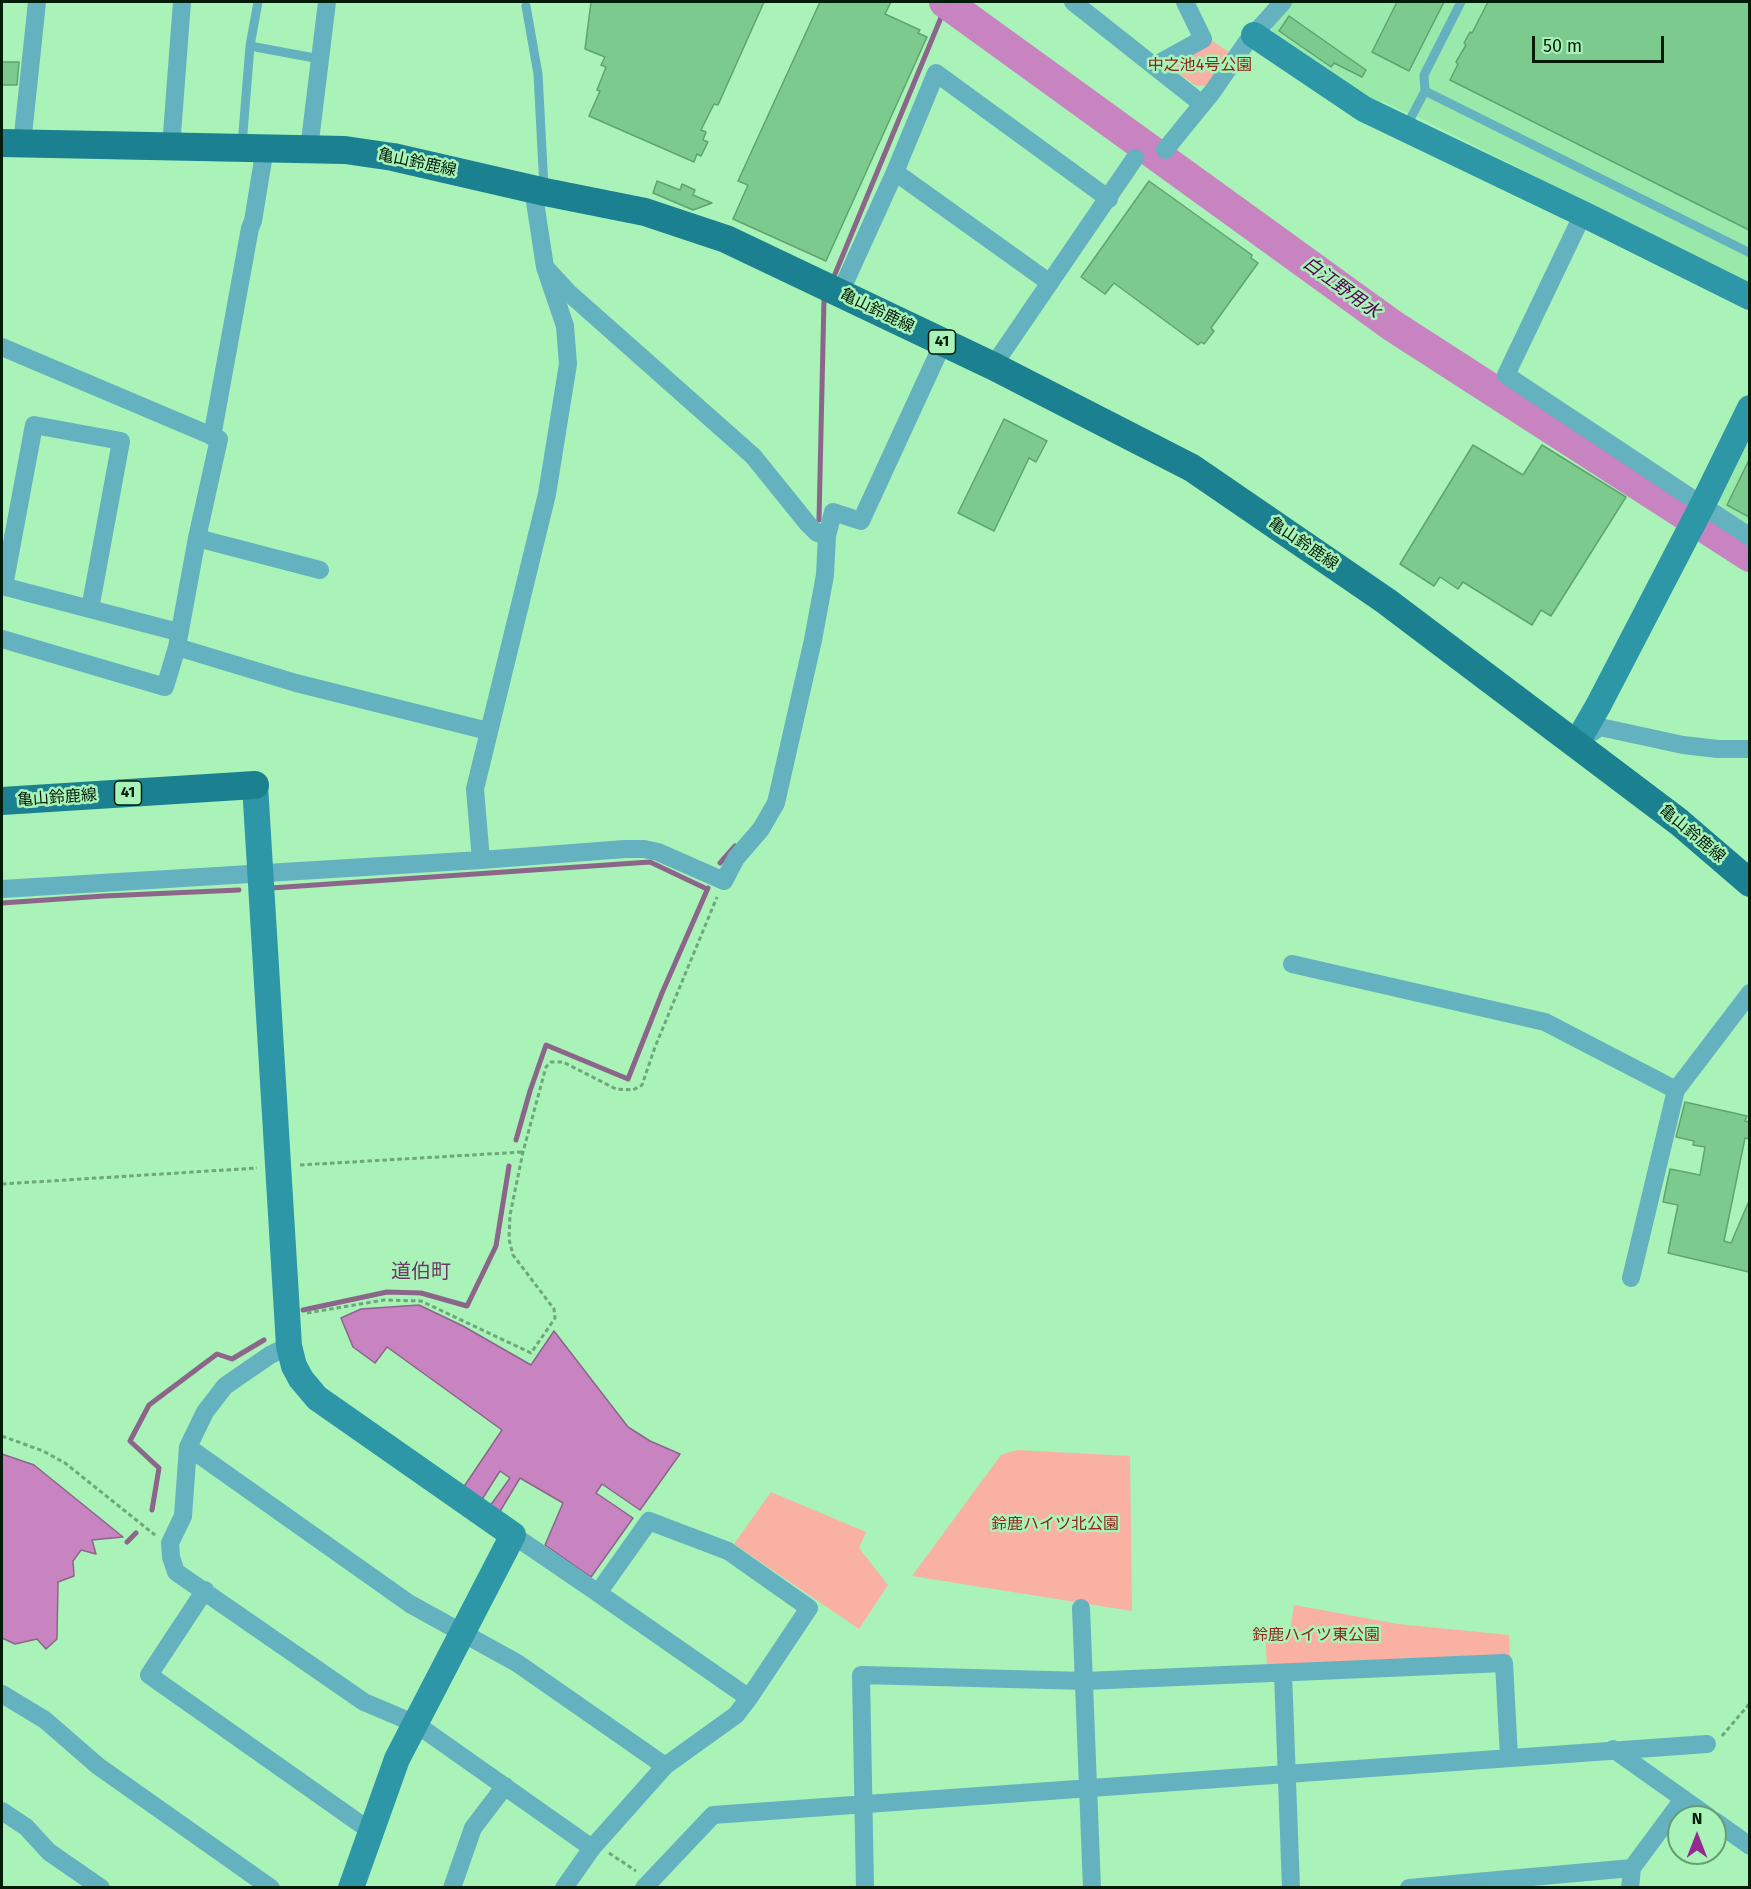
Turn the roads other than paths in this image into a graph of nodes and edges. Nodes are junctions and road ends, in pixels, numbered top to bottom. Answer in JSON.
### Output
{"nodes":[{"id":1,"x":37,"y":2,"type":"edge"},
{"id":2,"x":182,"y":2,"type":"edge"},
{"id":3,"x":258,"y":2,"type":"edge"},
{"id":4,"x":327,"y":2,"type":"edge"},
{"id":5,"x":1073,"y":2,"type":"edge"},
{"id":6,"x":1185,"y":2,"type":"edge"},
{"id":7,"x":1283,"y":2,"type":"edge"},
{"id":8,"x":1461,"y":2,"type":"edge"},
{"id":9,"x":526,"y":6,"type":"dead end"},
{"id":10,"x":1254,"y":35,"type":"junction"},
{"id":11,"x":250,"y":46,"type":"junction"},
{"id":12,"x":320,"y":59,"type":"junction"},
{"id":13,"x":1154,"y":66,"type":"junction"},
{"id":14,"x":1425,"y":91,"type":"junction"},
{"id":15,"x":1202,"y":104,"type":"junction"},
{"id":16,"x":1405,"y":129,"type":"junction"},
{"id":17,"x":12,"y":144,"type":"edge"},
{"id":18,"x":171,"y":147,"type":"junction"},
{"id":19,"x":253,"y":148,"type":"junction"},
{"id":20,"x":309,"y":149,"type":"junction"},
{"id":21,"x":1165,"y":150,"type":"dead end"},
{"id":22,"x":1135,"y":158,"type":"dead end"},
{"id":23,"x":895,"y":172,"type":"junction"},
{"id":24,"x":539,"y":190,"type":"junction"},
{"id":25,"x":1108,"y":199,"type":"junction"},
{"id":26,"x":1583,"y":214,"type":"junction"},
{"id":27,"x":1749,"y":253,"type":"edge"},
{"id":28,"x":545,"y":267,"type":"junction"},
{"id":29,"x":1050,"y":283,"type":"junction"},
{"id":30,"x":840,"y":293,"type":"junction"},
{"id":31,"x":1749,"y":297,"type":"edge"},
{"id":32,"x":943,"y":343,"type":"junction"},
{"id":33,"x":2,"y":347,"type":"edge"},
{"id":34,"x":993,"y":366,"type":"junction"},
{"id":35,"x":1749,"y":408,"type":"edge"},
{"id":36,"x":212,"y":437,"type":"junction"},
{"id":37,"x":1697,"y":515,"type":"junction"},
{"id":38,"x":827,"y":536,"type":"junction"},
{"id":39,"x":1749,"y":537,"type":"edge"},
{"id":40,"x":197,"y":538,"type":"junction"},
{"id":41,"x":320,"y":570,"type":"dead end"},
{"id":42,"x":3,"y":586,"type":"edge"},
{"id":43,"x":90,"y":609,"type":"junction"},
{"id":44,"x":2,"y":639,"type":"edge"},
{"id":45,"x":177,"y":639,"type":"junction"},
{"id":46,"x":488,"y":731,"type":"junction"},
{"id":47,"x":1575,"y":744,"type":"junction"},
{"id":48,"x":1749,"y":749,"type":"edge"},
{"id":49,"x":255,"y":785,"type":"joint"},
{"id":50,"x":2,"y":801,"type":"edge"},
{"id":51,"x":480,"y":860,"type":"junction"},
{"id":52,"x":260,"y":873,"type":"junction"},
{"id":53,"x":1749,"y":883,"type":"edge"},
{"id":54,"x":2,"y":889,"type":"edge"},
{"id":55,"x":1292,"y":964,"type":"dead end"},
{"id":56,"x":1749,"y":993,"type":"edge"},
{"id":57,"x":1676,"y":1090,"type":"junction"},
{"id":58,"x":1631,"y":1278,"type":"dead end"},
{"id":59,"x":289,"y":1346,"type":"junction"},
{"id":60,"x":188,"y":1447,"type":"junction"},
{"id":61,"x":513,"y":1534,"type":"junction"},
{"id":62,"x":205,"y":1590,"type":"junction"},
{"id":63,"x":598,"y":1593,"type":"junction"},
{"id":64,"x":1081,"y":1608,"type":"dead end"},
{"id":65,"x":464,"y":1632,"type":"junction"},
{"id":66,"x":1283,"y":1674,"type":"junction"},
{"id":67,"x":1085,"y":1681,"type":"junction"},
{"id":68,"x":2,"y":1694,"type":"edge"},
{"id":69,"x":749,"y":1698,"type":"junction"},
{"id":70,"x":416,"y":1724,"type":"junction"},
{"id":71,"x":1707,"y":1743,"type":"road end"},
{"id":72,"x":1613,"y":1749,"type":"junction"},
{"id":73,"x":1509,"y":1757,"type":"junction"},
{"id":74,"x":664,"y":1766,"type":"junction"},
{"id":75,"x":1287,"y":1774,"type":"junction"},
{"id":76,"x":505,"y":1786,"type":"junction"},
{"id":77,"x":1088,"y":1789,"type":"junction"},
{"id":78,"x":1683,"y":1799,"type":"junction"},
{"id":79,"x":864,"y":1805,"type":"junction"},
{"id":80,"x":1692,"y":1805,"type":"edge"},
{"id":81,"x":2,"y":1810,"type":"edge"},
{"id":82,"x":372,"y":1830,"type":"junction"},
{"id":83,"x":1727,"y":1830,"type":"edge"},
{"id":84,"x":594,"y":1845,"type":"junction"},
{"id":85,"x":1749,"y":1846,"type":"edge"},
{"id":86,"x":1632,"y":1868,"type":"junction"},
{"id":87,"x":643,"y":1881,"type":"edge"},
{"id":88,"x":101,"y":1887,"type":"edge"},
{"id":89,"x":271,"y":1887,"type":"edge"},
{"id":90,"x":351,"y":1887,"type":"edge"},
{"id":91,"x":452,"y":1887,"type":"edge"},
{"id":92,"x":564,"y":1887,"type":"edge"},
{"id":93,"x":866,"y":1887,"type":"edge"},
{"id":94,"x":1092,"y":1887,"type":"edge"},
{"id":95,"x":1291,"y":1887,"type":"edge"},
{"id":96,"x":1409,"y":1887,"type":"edge"},
{"id":97,"x":1630,"y":1887,"type":"edge"}],
"edges":[{"from":1,"to":17,"type":"street"},
{"from":2,"to":18,"type":"street"},
{"from":3,"to":11,"type":"lane"},
{"from":4,"to":12,"type":"street"},
{"from":5,"to":13,"type":"street"},
{"from":6,"to":13,"type":"street"},
{"from":7,"to":10,"type":"street"},
{"from":8,"to":14,"type":"lane"},
{"from":9,"to":24,"type":"lane"},
{"from":10,"to":15,"type":"street"},
{"from":10,"to":16,"type":"street"},
{"from":11,"to":12,"type":"lane"},
{"from":11,"to":19,"type":"lane"},
{"from":12,"to":20,"type":"street"},
{"from":13,"to":15,"type":"street"},
{"from":14,"to":16,"type":"lane"},
{"from":14,"to":27,"type":"lane"},
{"from":15,"to":21,"type":"street"},
{"from":16,"to":26,"type":"street"},
{"from":17,"to":18,"type":"main road","name":"亀山鈴鹿線","number":"41"},
{"from":18,"to":19,"type":"main road","name":"亀山鈴鹿線","number":"41"},
{"from":19,"to":20,"type":"main road","name":"亀山鈴鹿線","number":"41"},
{"from":19,"to":36,"type":"street"},
{"from":20,"to":24,"type":"main road","name":"亀山鈴鹿線","number":"41"},
{"from":22,"to":25,"type":"street"},
{"from":23,"to":25,"type":"street"},
{"from":23,"to":29,"type":"street"},
{"from":23,"to":30,"type":"street"},
{"from":24,"to":28,"type":"street"},
{"from":24,"to":30,"type":"main road","name":"亀山鈴鹿線","number":"41"},
{"from":25,"to":29,"type":"street"},
{"from":26,"to":31,"type":"street"},
{"from":26,"to":37,"type":"street"},
{"from":28,"to":38,"type":"street"},
{"from":28,"to":46,"type":"street"},
{"from":29,"to":34,"type":"street"},
{"from":30,"to":32,"type":"main road","name":"亀山鈴鹿線","number":"41"},
{"from":32,"to":34,"type":"main road","name":"亀山鈴鹿線","number":"41"},
{"from":32,"to":38,"type":"street"},
{"from":33,"to":36,"type":"street"},
{"from":34,"to":47,"type":"main road","name":"亀山鈴鹿線","number":"41"},
{"from":35,"to":37,"type":"street"},
{"from":36,"to":40,"type":"street"},
{"from":37,"to":39,"type":"street"},
{"from":37,"to":47,"type":"street"},
{"from":38,"to":51,"type":"street"},
{"from":40,"to":41,"type":"street"},
{"from":40,"to":45,"type":"street"},
{"from":42,"to":43,"type":"street"},
{"from":42,"to":43,"type":"street"},
{"from":43,"to":45,"type":"street"},
{"from":44,"to":45,"type":"street"},
{"from":45,"to":46,"type":"street"},
{"from":46,"to":51,"type":"street"},
{"from":47,"to":48,"type":"street"},
{"from":47,"to":53,"type":"main road","name":"亀山鈴鹿線","number":"41"},
{"from":49,"to":50,"type":"main road","name":"亀山鈴鹿線","number":"41"},
{"from":49,"to":52,"type":"street"},
{"from":51,"to":52,"type":"street"},
{"from":52,"to":54,"type":"street"},
{"from":52,"to":59,"type":"street"},
{"from":55,"to":57,"type":"street"},
{"from":56,"to":57,"type":"street"},
{"from":57,"to":58,"type":"street"},
{"from":59,"to":60,"type":"street"},
{"from":59,"to":61,"type":"street"},
{"from":60,"to":62,"type":"street"},
{"from":60,"to":65,"type":"street"},
{"from":61,"to":63,"type":"street"},
{"from":61,"to":65,"type":"street"},
{"from":62,"to":70,"type":"street"},
{"from":62,"to":82,"type":"street"},
{"from":63,"to":69,"type":"street"},
{"from":63,"to":69,"type":"street"},
{"from":64,"to":67,"type":"street"},
{"from":65,"to":70,"type":"street"},
{"from":65,"to":74,"type":"street"},
{"from":66,"to":67,"type":"street"},
{"from":66,"to":73,"type":"street"},
{"from":66,"to":75,"type":"street"},
{"from":67,"to":77,"type":"street"},
{"from":67,"to":79,"type":"street"},
{"from":68,"to":89,"type":"street"},
{"from":69,"to":74,"type":"street"},
{"from":70,"to":76,"type":"street"},
{"from":70,"to":82,"type":"street"},
{"from":71,"to":72,"type":"street"},
{"from":72,"to":73,"type":"street"},
{"from":72,"to":78,"type":"street"},
{"from":73,"to":75,"type":"street"},
{"from":74,"to":84,"type":"street"},
{"from":75,"to":77,"type":"street"},
{"from":75,"to":95,"type":"street"},
{"from":76,"to":84,"type":"street"},
{"from":76,"to":91,"type":"street"},
{"from":77,"to":79,"type":"street"},
{"from":77,"to":94,"type":"street"},
{"from":78,"to":80,"type":"street"},
{"from":78,"to":86,"type":"street"},
{"from":79,"to":87,"type":"street"},
{"from":79,"to":93,"type":"street"},
{"from":81,"to":88,"type":"street"},
{"from":82,"to":90,"type":"street"},
{"from":83,"to":85,"type":"street"},
{"from":84,"to":92,"type":"street"},
{"from":86,"to":96,"type":"street"},
{"from":86,"to":97,"type":"street"}]}
